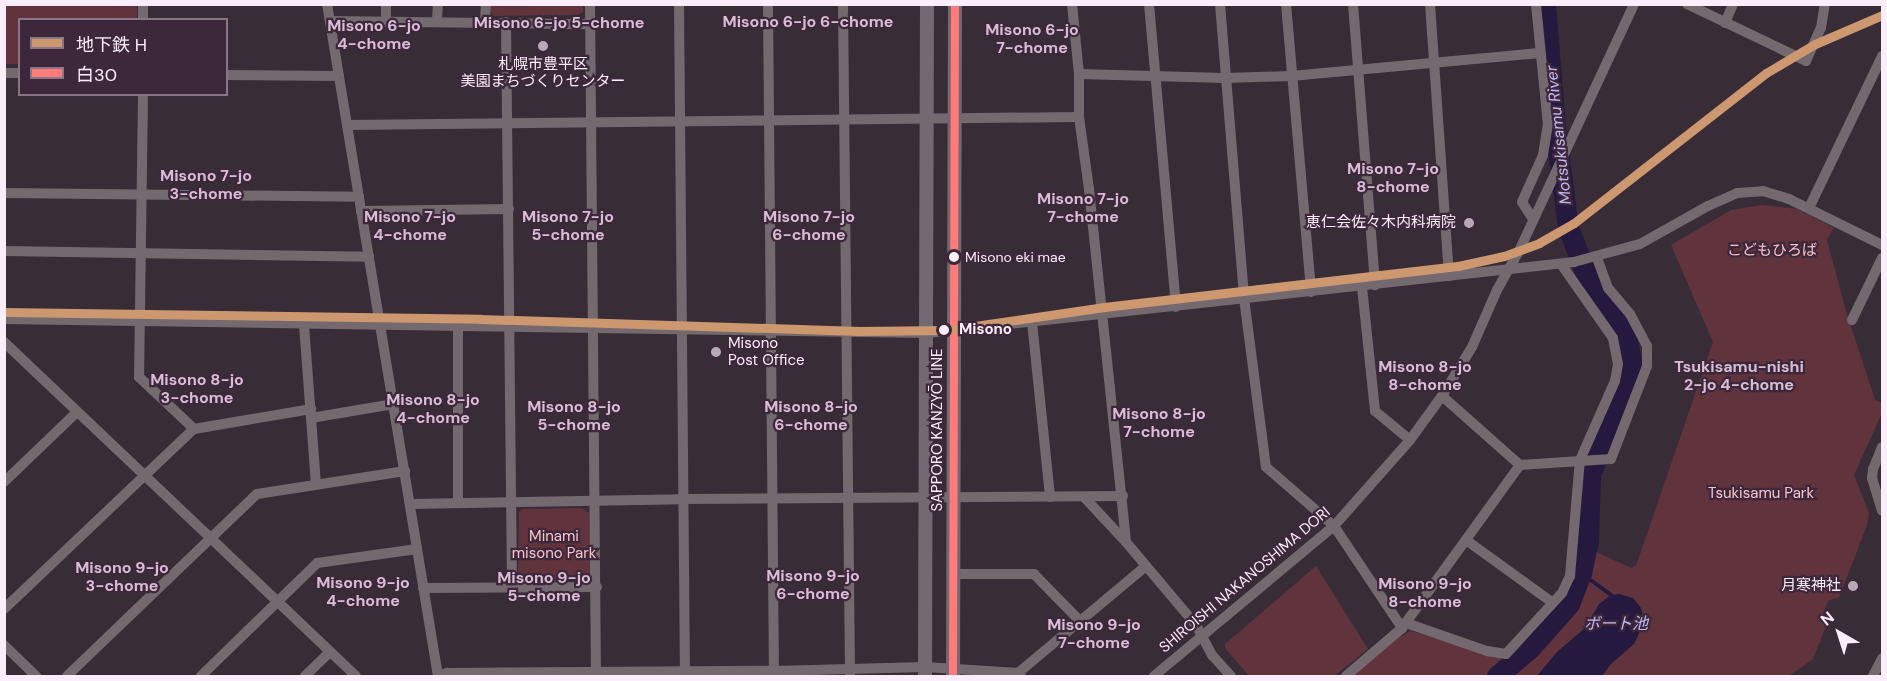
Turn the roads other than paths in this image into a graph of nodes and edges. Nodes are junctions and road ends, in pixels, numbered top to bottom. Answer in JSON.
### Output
{"nodes":[{"id":1,"x":327,"y":4,"type":"edge"},
{"id":2,"x":386,"y":4,"type":"edge"},
{"id":3,"x":438,"y":4,"type":"edge"},
{"id":4,"x":486,"y":4,"type":"edge"},
{"id":5,"x":590,"y":4,"type":"edge"},
{"id":6,"x":679,"y":4,"type":"edge"},
{"id":7,"x":768,"y":4,"type":"edge"},
{"id":8,"x":843,"y":4,"type":"edge"},
{"id":9,"x":927,"y":4,"type":"edge"},
{"id":10,"x":955,"y":4,"type":"edge"},
{"id":11,"x":1072,"y":4,"type":"edge"},
{"id":12,"x":1149,"y":4,"type":"edge"},
{"id":13,"x":1220,"y":4,"type":"edge"},
{"id":14,"x":1286,"y":4,"type":"edge"},
{"id":15,"x":1353,"y":4,"type":"edge"},
{"id":16,"x":1430,"y":4,"type":"edge"},
{"id":17,"x":1536,"y":4,"type":"edge"},
{"id":18,"x":1634,"y":4,"type":"edge"},
{"id":19,"x":1687,"y":4,"type":"edge"},
{"id":20,"x":1733,"y":4,"type":"edge"},
{"id":21,"x":1825,"y":4,"type":"edge"},
{"id":22,"x":330,"y":21,"type":"junction"},
{"id":23,"x":386,"y":21,"type":"junction"},
{"id":24,"x":437,"y":21,"type":"junction"},
{"id":25,"x":485,"y":22,"type":"junction"},
{"id":26,"x":506,"y":22,"type":"junction"},
{"id":27,"x":1725,"y":23,"type":"junction"},
{"id":28,"x":589,"y":24,"type":"junction"},
{"id":29,"x":1540,"y":53,"type":"junction"},
{"id":30,"x":1882,"y":56,"type":"edge"},
{"id":31,"x":1434,"y":63,"type":"junction"},
{"id":32,"x":1358,"y":70,"type":"junction"},
{"id":33,"x":1079,"y":74,"type":"junction"},
{"id":34,"x":1156,"y":74,"type":"junction"},
{"id":35,"x":228,"y":75,"type":"edge"},
{"id":36,"x":339,"y":76,"type":"junction"},
{"id":37,"x":1291,"y":76,"type":"junction"},
{"id":38,"x":1225,"y":78,"type":"junction"},
{"id":39,"x":143,"y":96,"type":"edge"},
{"id":40,"x":1079,"y":117,"type":"junction"},
{"id":41,"x":955,"y":119,"type":"junction"},
{"id":42,"x":769,"y":120,"type":"junction"},
{"id":43,"x":844,"y":120,"type":"junction"},
{"id":44,"x":926,"y":120,"type":"junction"},
{"id":45,"x":680,"y":122,"type":"junction"},
{"id":46,"x":507,"y":123,"type":"junction"},
{"id":47,"x":591,"y":123,"type":"junction"},
{"id":48,"x":347,"y":125,"type":"junction"},
{"id":49,"x":4,"y":193,"type":"edge"},
{"id":50,"x":142,"y":195,"type":"junction"},
{"id":51,"x":359,"y":197,"type":"junction"},
{"id":52,"x":1809,"y":208,"type":"junction"},
{"id":53,"x":509,"y":209,"type":"junction"},
{"id":54,"x":361,"y":211,"type":"junction"},
{"id":55,"x":1533,"y":219,"type":"junction"},
{"id":56,"x":1882,"y":245,"type":"edge"},
{"id":57,"x":4,"y":251,"type":"edge"},
{"id":58,"x":142,"y":254,"type":"junction"},
{"id":59,"x":369,"y":257,"type":"junction"},
{"id":60,"x":1594,"y":258,"type":"junction"},
{"id":61,"x":1882,"y":258,"type":"edge"},
{"id":62,"x":1561,"y":264,"type":"junction"},
{"id":63,"x":1509,"y":270,"type":"junction"},
{"id":64,"x":1449,"y":276,"type":"junction"},
{"id":65,"x":1375,"y":285,"type":"junction"},
{"id":66,"x":1362,"y":287,"type":"junction"},
{"id":67,"x":1311,"y":292,"type":"junction"},
{"id":68,"x":1244,"y":298,"type":"junction"},
{"id":69,"x":1176,"y":307,"type":"junction"},
{"id":70,"x":1101,"y":314,"type":"junction"},
{"id":71,"x":4,"y":319,"type":"edge"},
{"id":72,"x":1852,"y":320,"type":"dead end"},
{"id":73,"x":141,"y":322,"type":"junction"},
{"id":74,"x":1032,"y":322,"type":"junction"},
{"id":75,"x":304,"y":325,"type":"junction"},
{"id":76,"x":381,"y":326,"type":"junction"},
{"id":77,"x":458,"y":327,"type":"junction"},
{"id":78,"x":510,"y":328,"type":"junction"},
{"id":79,"x":594,"y":329,"type":"junction"},
{"id":80,"x":682,"y":331,"type":"junction"},
{"id":81,"x":954,"y":331,"type":"junction"},
{"id":82,"x":771,"y":333,"type":"junction"},
{"id":83,"x":927,"y":333,"type":"junction"},
{"id":84,"x":848,"y":334,"type":"junction"},
{"id":85,"x":4,"y":342,"type":"edge"},
{"id":86,"x":1442,"y":396,"type":"junction"},
{"id":87,"x":394,"y":404,"type":"junction"},
{"id":88,"x":77,"y":412,"type":"junction"},
{"id":89,"x":311,"y":413,"type":"junction"},
{"id":90,"x":194,"y":429,"type":"junction"},
{"id":91,"x":1410,"y":440,"type":"junction"},
{"id":92,"x":1882,"y":447,"type":"edge"},
{"id":93,"x":1584,"y":460,"type":"junction"},
{"id":94,"x":1520,"y":465,"type":"junction"},
{"id":95,"x":405,"y":471,"type":"junction"},
{"id":96,"x":143,"y":475,"type":"junction"},
{"id":97,"x":4,"y":482,"type":"edge"},
{"id":98,"x":316,"y":484,"type":"junction"},
{"id":99,"x":1123,"y":496,"type":"junction"},
{"id":100,"x":926,"y":497,"type":"junction"},
{"id":101,"x":1050,"y":497,"type":"junction"},
{"id":102,"x":1084,"y":497,"type":"junction"},
{"id":103,"x":683,"y":499,"type":"junction"},
{"id":104,"x":772,"y":499,"type":"junction"},
{"id":105,"x":848,"y":499,"type":"junction"},
{"id":106,"x":955,"y":499,"type":"junction"},
{"id":107,"x":595,"y":501,"type":"junction"},
{"id":108,"x":512,"y":502,"type":"junction"},
{"id":109,"x":458,"y":503,"type":"junction"},
{"id":110,"x":410,"y":504,"type":"junction"},
{"id":111,"x":1882,"y":510,"type":"edge"},
{"id":112,"x":1334,"y":526,"type":"junction"},
{"id":113,"x":210,"y":538,"type":"junction"},
{"id":114,"x":1466,"y":540,"type":"junction"},
{"id":115,"x":1126,"y":542,"type":"junction"},
{"id":116,"x":417,"y":549,"type":"junction"},
{"id":117,"x":1146,"y":566,"type":"junction"},
{"id":118,"x":955,"y":574,"type":"junction"},
{"id":119,"x":597,"y":587,"type":"junction"},
{"id":120,"x":423,"y":588,"type":"junction"},
{"id":121,"x":513,"y":588,"type":"junction"},
{"id":122,"x":277,"y":602,"type":"junction"},
{"id":123,"x":1553,"y":603,"type":"junction"},
{"id":124,"x":4,"y":609,"type":"edge"},
{"id":125,"x":1080,"y":621,"type":"junction"},
{"id":126,"x":1404,"y":626,"type":"junction"},
{"id":127,"x":1202,"y":637,"type":"junction"},
{"id":128,"x":4,"y":645,"type":"edge"},
{"id":129,"x":330,"y":652,"type":"junction"},
{"id":130,"x":1882,"y":658,"type":"edge"},
{"id":131,"x":925,"y":672,"type":"edge"},
{"id":132,"x":953,"y":672,"type":"edge"},
{"id":133,"x":596,"y":673,"type":"edge"},
{"id":134,"x":850,"y":673,"type":"edge"},
{"id":135,"x":685,"y":674,"type":"edge"},
{"id":136,"x":774,"y":674,"type":"edge"},
{"id":137,"x":1019,"y":675,"type":"edge"},
{"id":138,"x":36,"y":676,"type":"edge"},
{"id":139,"x":67,"y":676,"type":"edge"},
{"id":140,"x":201,"y":676,"type":"edge"},
{"id":141,"x":305,"y":676,"type":"edge"},
{"id":142,"x":356,"y":676,"type":"edge"},
{"id":143,"x":438,"y":676,"type":"edge"},
{"id":144,"x":1154,"y":676,"type":"edge"},
{"id":145,"x":1231,"y":676,"type":"edge"},
{"id":146,"x":1346,"y":676,"type":"edge"},
{"id":147,"x":1873,"y":676,"type":"edge"}],
"edges":[{"from":1,"to":22,"type":"street"},
{"from":2,"to":23,"type":"street"},
{"from":3,"to":24,"type":"street"},
{"from":4,"to":25,"type":"street"},
{"from":5,"to":28,"type":"street"},
{"from":6,"to":45,"type":"street"},
{"from":7,"to":42,"type":"street"},
{"from":8,"to":43,"type":"street"},
{"from":9,"to":44,"type":"main road","name":"SAPPORO KANZYŌ LINE"},
{"from":10,"to":41,"type":"main road","name":"SAPPORO KANZYŌ LINE"},
{"from":11,"to":33,"type":"street"},
{"from":12,"to":34,"type":"street"},
{"from":13,"to":38,"type":"street"},
{"from":14,"to":37,"type":"street"},
{"from":15,"to":32,"type":"street"},
{"from":16,"to":31,"type":"street"},
{"from":17,"to":29,"type":"street"},
{"from":18,"to":55,"type":"street","name":"SHIROISHI NAKANOSHIMA DORI"},
{"from":19,"to":27,"type":"street"},
{"from":20,"to":27,"type":"street"},
{"from":21,"to":27,"type":"street"},
{"from":22,"to":23,"type":"street"},
{"from":22,"to":36,"type":"street"},
{"from":23,"to":24,"type":"street"},
{"from":24,"to":25,"type":"street"},
{"from":25,"to":26,"type":"street"},
{"from":26,"to":28,"type":"street"},
{"from":26,"to":46,"type":"street"},
{"from":28,"to":47,"type":"street"},
{"from":29,"to":31,"type":"street"},
{"from":29,"to":55,"type":"street"},
{"from":30,"to":52,"type":"street"},
{"from":31,"to":32,"type":"street"},
{"from":31,"to":64,"type":"street"},
{"from":32,"to":37,"type":"street"},
{"from":32,"to":65,"type":"street"},
{"from":33,"to":34,"type":"street"},
{"from":33,"to":40,"type":"street"},
{"from":34,"to":38,"type":"street"},
{"from":34,"to":69,"type":"street"},
{"from":35,"to":36,"type":"street"},
{"from":36,"to":48,"type":"street"},
{"from":37,"to":38,"type":"street"},
{"from":37,"to":67,"type":"street"},
{"from":38,"to":68,"type":"street"},
{"from":39,"to":50,"type":"street"},
{"from":40,"to":41,"type":"street"},
{"from":40,"to":70,"type":"street"},
{"from":41,"to":44,"type":"street"},
{"from":41,"to":81,"type":"main road","name":"SAPPORO KANZYŌ LINE"},
{"from":42,"to":43,"type":"street"},
{"from":42,"to":45,"type":"street"},
{"from":42,"to":82,"type":"street"},
{"from":43,"to":44,"type":"street"},
{"from":43,"to":84,"type":"street"},
{"from":44,"to":83,"type":"main road","name":"SAPPORO KANZYŌ LINE"},
{"from":45,"to":47,"type":"street"},
{"from":45,"to":80,"type":"street"},
{"from":46,"to":47,"type":"street"},
{"from":46,"to":48,"type":"street"},
{"from":46,"to":53,"type":"street"},
{"from":47,"to":79,"type":"street"},
{"from":48,"to":51,"type":"street"},
{"from":49,"to":50,"type":"street"},
{"from":50,"to":51,"type":"street"},
{"from":50,"to":58,"type":"street"},
{"from":51,"to":54,"type":"street"},
{"from":52,"to":56,"type":"street"},
{"from":52,"to":60,"type":"street"},
{"from":53,"to":54,"type":"street"},
{"from":53,"to":78,"type":"street"},
{"from":54,"to":59,"type":"street"},
{"from":55,"to":63,"type":"street","name":"SHIROISHI NAKANOSHIMA DORI"},
{"from":57,"to":58,"type":"street"},
{"from":58,"to":59,"type":"street"},
{"from":58,"to":73,"type":"street"},
{"from":59,"to":76,"type":"street"},
{"from":60,"to":62,"type":"street"},
{"from":60,"to":93,"type":"street"},
{"from":61,"to":72,"type":"street"},
{"from":62,"to":63,"type":"street"},
{"from":62,"to":93,"type":"street"},
{"from":63,"to":64,"type":"street"},
{"from":63,"to":86,"type":"street","name":"SHIROISHI NAKANOSHIMA DORI"},
{"from":64,"to":65,"type":"street"},
{"from":65,"to":66,"type":"street"},
{"from":66,"to":67,"type":"street"},
{"from":66,"to":91,"type":"street"},
{"from":67,"to":68,"type":"street"},
{"from":68,"to":69,"type":"street"},
{"from":68,"to":112,"type":"street"},
{"from":69,"to":70,"type":"street"},
{"from":70,"to":74,"type":"street"},
{"from":70,"to":99,"type":"street"},
{"from":71,"to":73,"type":"street"},
{"from":73,"to":75,"type":"street"},
{"from":73,"to":90,"type":"street"},
{"from":74,"to":81,"type":"street"},
{"from":74,"to":101,"type":"street"},
{"from":75,"to":76,"type":"street"},
{"from":75,"to":89,"type":"street"},
{"from":76,"to":77,"type":"street"},
{"from":76,"to":87,"type":"street"},
{"from":77,"to":78,"type":"street"},
{"from":77,"to":109,"type":"street"},
{"from":78,"to":79,"type":"street"},
{"from":78,"to":108,"type":"street"},
{"from":79,"to":80,"type":"street"},
{"from":79,"to":107,"type":"street"},
{"from":80,"to":82,"type":"street"},
{"from":80,"to":103,"type":"street"},
{"from":81,"to":83,"type":"street"},
{"from":81,"to":106,"type":"main road","name":"SAPPORO KANZYŌ LINE"},
{"from":82,"to":84,"type":"street"},
{"from":82,"to":104,"type":"street"},
{"from":83,"to":84,"type":"street"},
{"from":83,"to":100,"type":"main road","name":"SAPPORO KANZYŌ LINE"},
{"from":84,"to":105,"type":"street"},
{"from":85,"to":88,"type":"street"},
{"from":86,"to":91,"type":"street","name":"SHIROISHI NAKANOSHIMA DORI"},
{"from":86,"to":94,"type":"street"},
{"from":87,"to":89,"type":"street"},
{"from":87,"to":95,"type":"street"},
{"from":88,"to":96,"type":"street"},
{"from":88,"to":97,"type":"street"},
{"from":89,"to":90,"type":"street"},
{"from":89,"to":98,"type":"street"},
{"from":90,"to":96,"type":"street"},
{"from":91,"to":112,"type":"street","name":"SHIROISHI NAKANOSHIMA DORI"},
{"from":92,"to":111,"type":"street"},
{"from":93,"to":94,"type":"street"},
{"from":93,"to":123,"type":"street"},
{"from":94,"to":114,"type":"street"},
{"from":95,"to":98,"type":"street"},
{"from":95,"to":110,"type":"street"},
{"from":96,"to":113,"type":"street"},
{"from":96,"to":124,"type":"street"},
{"from":98,"to":113,"type":"street"},
{"from":99,"to":102,"type":"street"},
{"from":99,"to":115,"type":"street"},
{"from":100,"to":105,"type":"street"},
{"from":100,"to":106,"type":"street"},
{"from":100,"to":131,"type":"main road","name":"SAPPORO KANZYŌ LINE"},
{"from":101,"to":102,"type":"street"},
{"from":101,"to":106,"type":"street"},
{"from":102,"to":115,"type":"street"},
{"from":103,"to":104,"type":"street"},
{"from":103,"to":107,"type":"street"},
{"from":103,"to":135,"type":"street"},
{"from":104,"to":105,"type":"street"},
{"from":104,"to":136,"type":"street"},
{"from":105,"to":134,"type":"street"},
{"from":106,"to":118,"type":"main road","name":"SAPPORO KANZYŌ LINE"},
{"from":107,"to":108,"type":"street"},
{"from":107,"to":119,"type":"street"},
{"from":108,"to":109,"type":"street"},
{"from":108,"to":121,"type":"street"},
{"from":109,"to":110,"type":"street"},
{"from":110,"to":116,"type":"street"},
{"from":112,"to":126,"type":"street"},
{"from":112,"to":127,"type":"street","name":"SHIROISHI NAKANOSHIMA DORI"},
{"from":113,"to":122,"type":"street"},
{"from":113,"to":139,"type":"street"},
{"from":114,"to":123,"type":"street"},
{"from":114,"to":126,"type":"street"},
{"from":115,"to":117,"type":"street"},
{"from":116,"to":120,"type":"street"},
{"from":116,"to":122,"type":"street"},
{"from":117,"to":125,"type":"street"},
{"from":117,"to":127,"type":"street"},
{"from":118,"to":125,"type":"street"},
{"from":118,"to":132,"type":"main road","name":"SAPPORO KANZYŌ LINE"},
{"from":119,"to":121,"type":"street"},
{"from":119,"to":133,"type":"street"},
{"from":120,"to":121,"type":"street"},
{"from":120,"to":143,"type":"street"},
{"from":122,"to":129,"type":"street"},
{"from":122,"to":140,"type":"street"},
{"from":123,"to":126,"type":"street"},
{"from":125,"to":137,"type":"street"},
{"from":126,"to":146,"type":"street"},
{"from":127,"to":144,"type":"street","name":"SHIROISHI NAKANOSHIMA DORI"},
{"from":127,"to":145,"type":"street"},
{"from":128,"to":138,"type":"street"},
{"from":129,"to":141,"type":"street"},
{"from":129,"to":142,"type":"street"},
{"from":130,"to":147,"type":"street"},
{"from":131,"to":132,"type":"street"},
{"from":131,"to":134,"type":"street"},
{"from":132,"to":137,"type":"street"},
{"from":133,"to":135,"type":"street"},
{"from":133,"to":143,"type":"street"},
{"from":134,"to":136,"type":"street"},
{"from":135,"to":136,"type":"street"}]}
